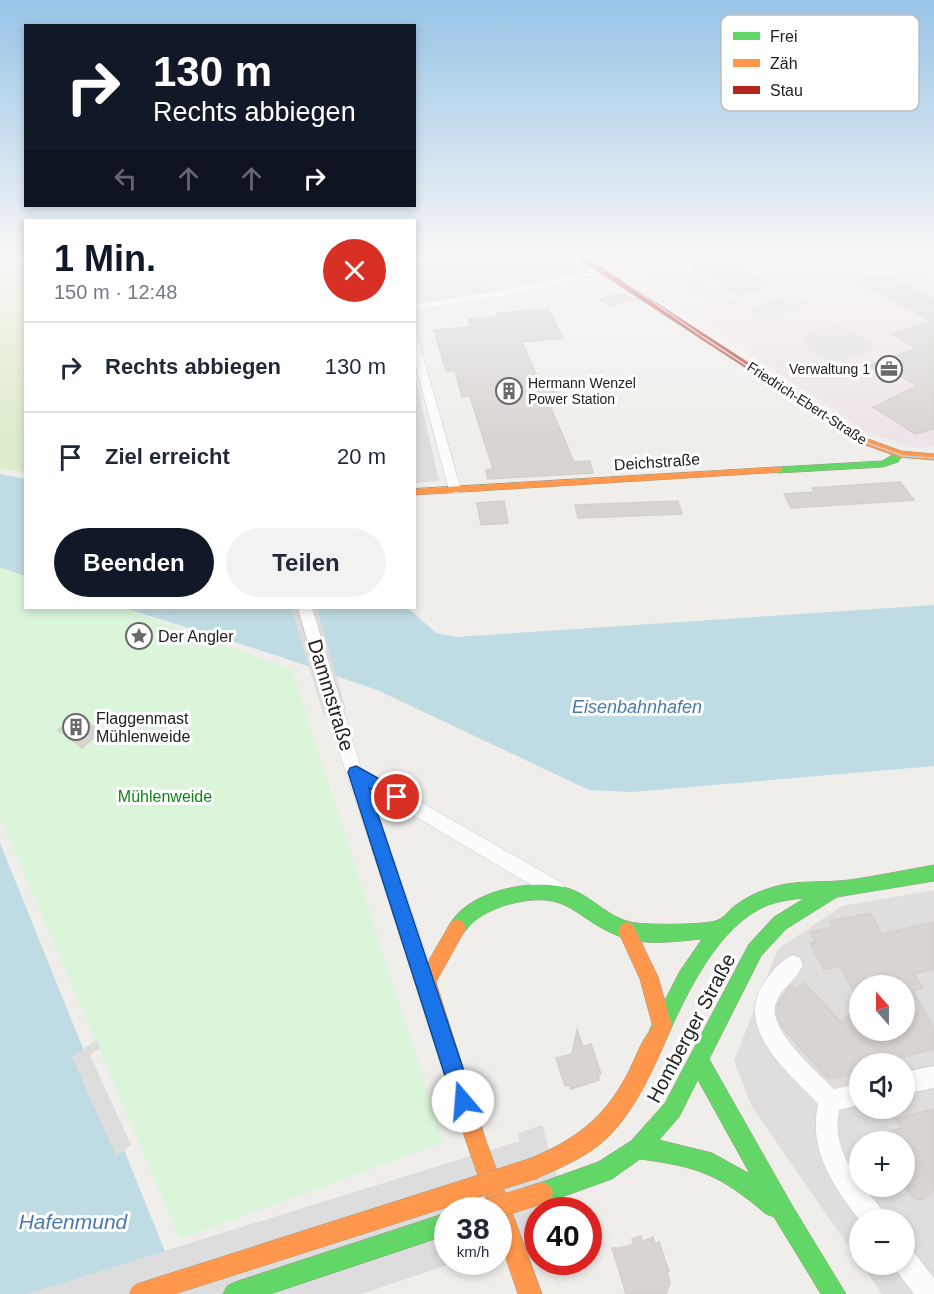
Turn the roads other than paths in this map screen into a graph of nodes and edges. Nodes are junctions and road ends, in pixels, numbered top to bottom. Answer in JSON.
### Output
{"nodes":[{"id":1,"x":670,"y":316,"type":"edge"},
{"id":2,"x":416,"y":349,"type":"edge"},
{"id":3,"x":899,"y":454,"type":"junction"},
{"id":4,"x":934,"y":457,"type":"edge"},
{"id":5,"x":455,"y":490,"type":"junction"},
{"id":6,"x":416,"y":492,"type":"edge"},
{"id":7,"x":305,"y":609,"type":"edge"},
{"id":8,"x":356,"y":772,"type":"junction"},
{"id":9,"x":934,"y":873,"type":"edge"},
{"id":10,"x":837,"y":888,"type":"junction"},
{"id":11,"x":562,"y":894,"type":"junction"},
{"id":12,"x":722,"y":928,"type":"junction"},
{"id":13,"x":627,"y":931,"type":"junction"},
{"id":14,"x":793,"y":965,"type":"dead end"},
{"id":15,"x":426,"y":981,"type":"junction"},
{"id":16,"x":662,"y":1026,"type":"junction"},
{"id":17,"x":699,"y":1061,"type":"junction"},
{"id":18,"x":934,"y":1077,"type":"edge"},
{"id":19,"x":915,"y":1081,"type":"edge"},
{"id":20,"x":849,"y":1097,"type":"edge"},
{"id":21,"x":830,"y":1101,"type":"junction"},
{"id":22,"x":638,"y":1148,"type":"junction"},
{"id":23,"x":512,"y":1202,"type":"edge"},
{"id":24,"x":866,"y":1209,"type":"edge"},
{"id":25,"x":785,"y":1215,"type":"junction"},
{"id":26,"x":434,"y":1228,"type":"edge"},
{"id":27,"x":915,"y":1274,"type":"edge"},
{"id":28,"x":140,"y":1294,"type":"edge"},
{"id":29,"x":235,"y":1294,"type":"edge"},
{"id":30,"x":530,"y":1294,"type":"edge"},
{"id":31,"x":834,"y":1294,"type":"edge"},
{"id":32,"x":930,"y":1294,"type":"edge"}],
"edges":[{"from":1,"to":3,"type":"main road","name":"Friedrich-Ebert-Straße"},
{"from":2,"to":5,"type":"street"},
{"from":3,"to":4,"type":"main road","name":"Friedrich-Ebert-Straße"},
{"from":3,"to":5,"type":"main road","name":"Deichstraße"},
{"from":5,"to":6,"type":"main road","name":"Deichstraße"},
{"from":7,"to":8,"type":"street","name":"Dammstraße"},
{"from":8,"to":11,"type":"street"},
{"from":8,"to":15,"type":"street","name":"Dammstraße"},
{"from":9,"to":10,"type":"main road","name":"Homberger Straße"},
{"from":10,"to":12,"type":"main road","name":"Homberger Straße"},
{"from":10,"to":17,"type":"main road","name":"Homberger Straße"},
{"from":11,"to":13,"type":"main road"},
{"from":11,"to":15,"type":"main road"},
{"from":12,"to":13,"type":"main road"},
{"from":12,"to":16,"type":"main road","name":"Homberger Straße"},
{"from":13,"to":16,"type":"main road"},
{"from":14,"to":21,"type":"street"},
{"from":15,"to":30,"type":"main road","name":"Dammstraße"},
{"from":16,"to":28,"type":"main road","name":"Homberger Straße","bridge":true},
{"from":17,"to":22,"type":"main road","name":"Homberger Straße"},
{"from":17,"to":25,"type":"main road"},
{"from":18,"to":19,"type":"street"},
{"from":20,"to":21,"type":"street"},
{"from":21,"to":24,"type":"street"},
{"from":22,"to":23,"type":"main road","name":"Homberger Straße","bridge":true},
{"from":22,"to":25,"type":"main road"},
{"from":25,"to":31,"type":"main road"},
{"from":26,"to":29,"type":"main road"},
{"from":27,"to":32,"type":"street"}]}
